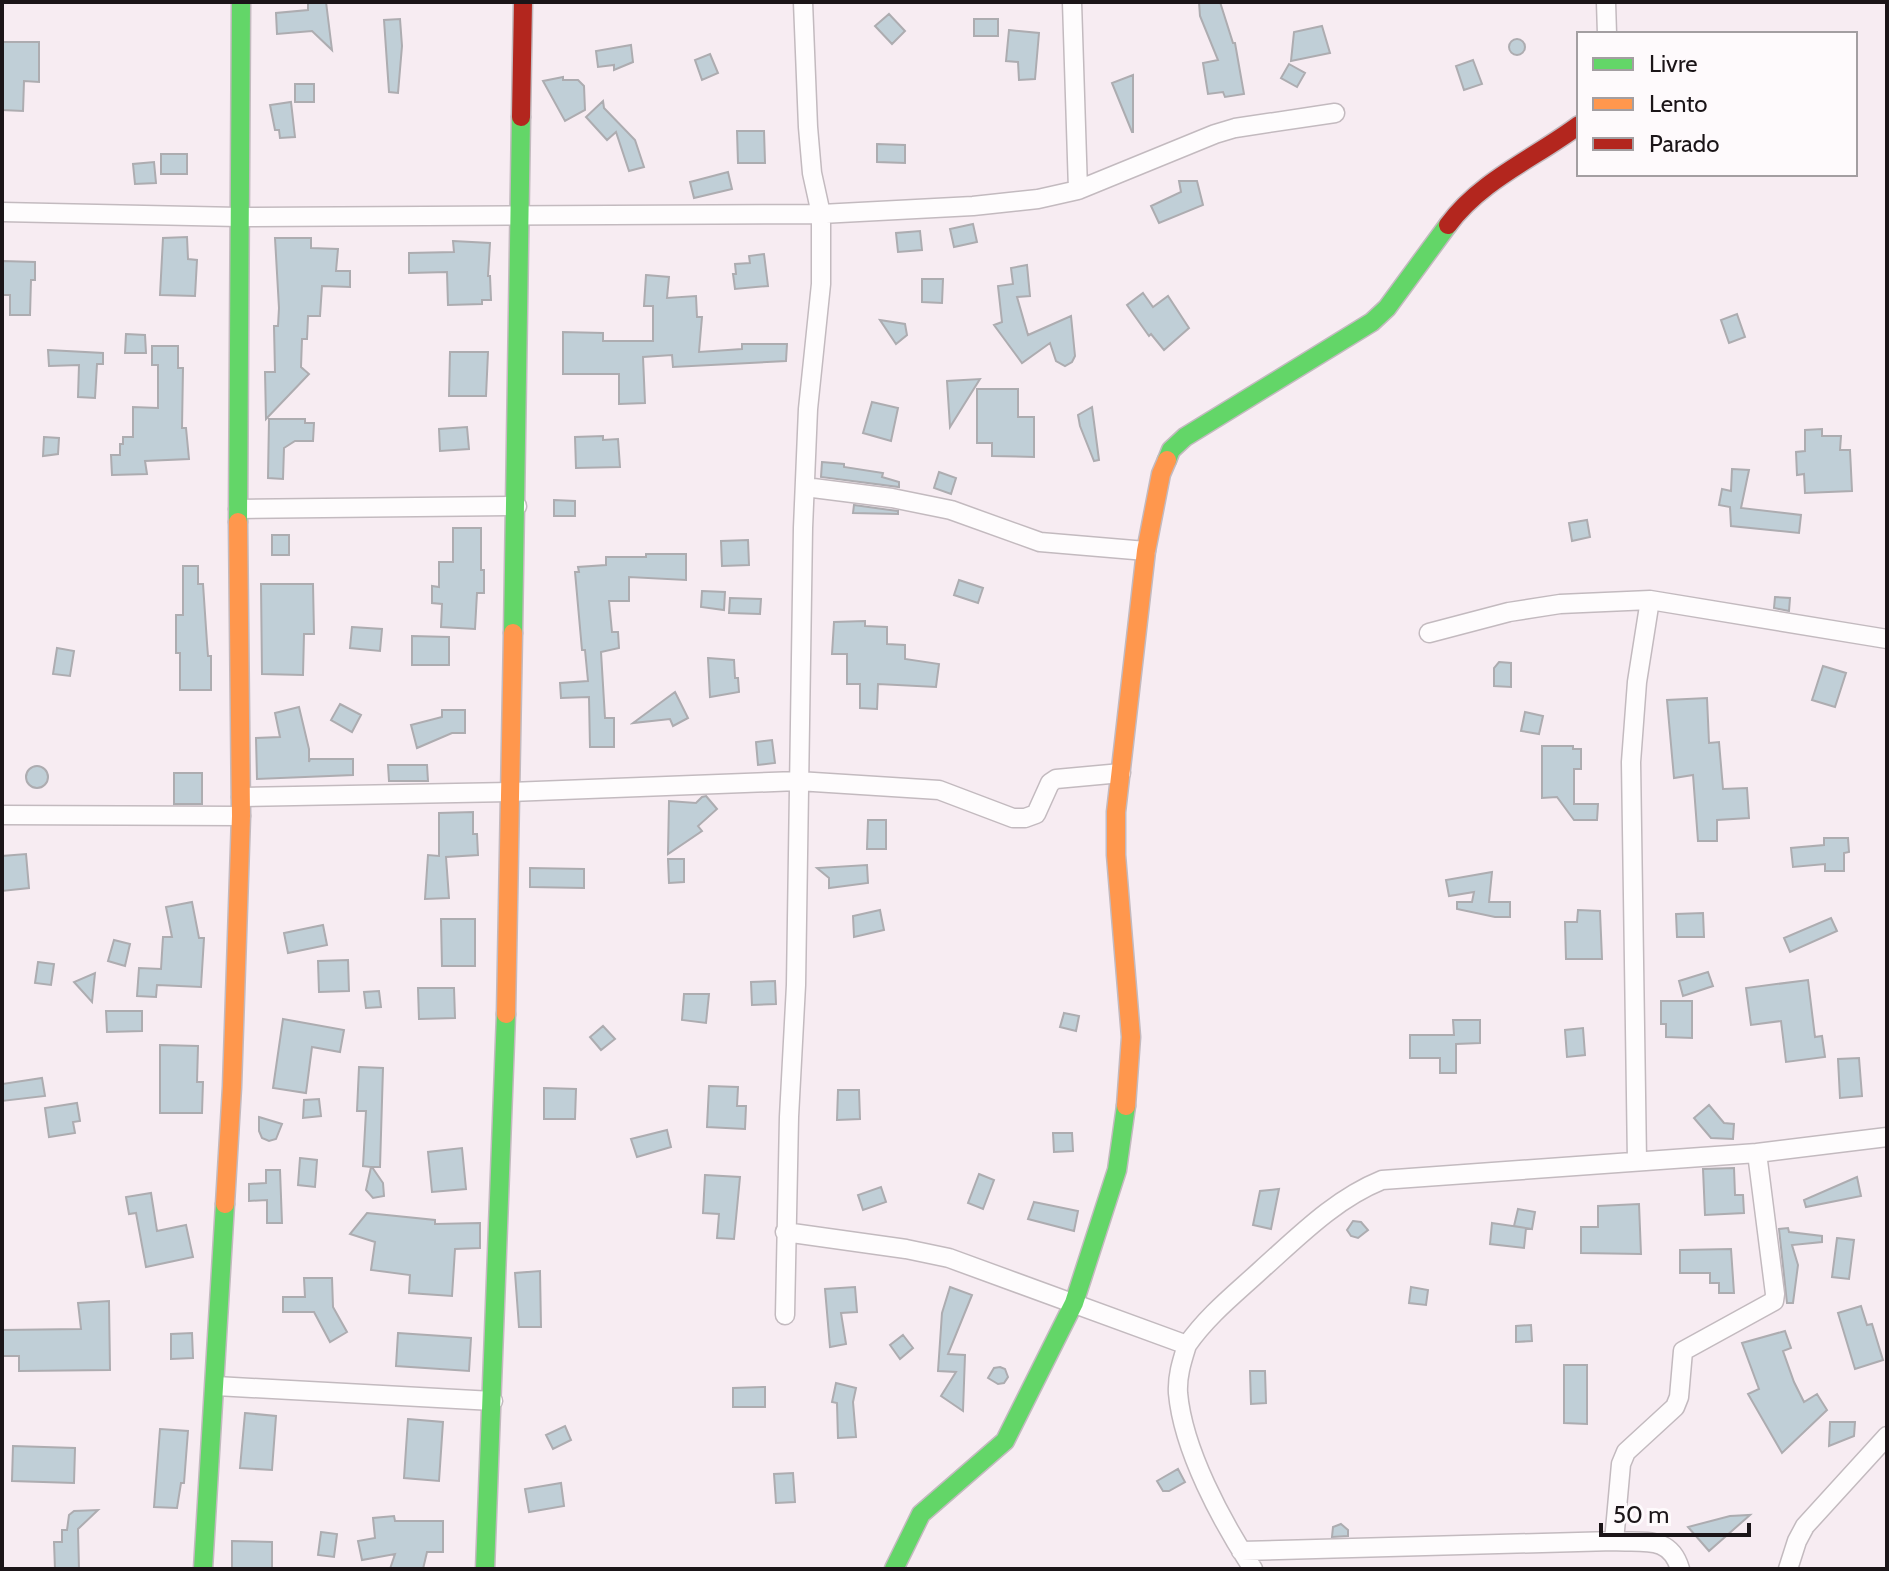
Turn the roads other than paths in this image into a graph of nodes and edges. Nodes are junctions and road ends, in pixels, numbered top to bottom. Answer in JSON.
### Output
{"nodes":[{"id":1,"x":241,"y":2,"type":"edge"},
{"id":2,"x":523,"y":2,"type":"edge"},
{"id":3,"x":803,"y":2,"type":"edge"},
{"id":4,"x":1072,"y":2,"type":"edge"},
{"id":5,"x":1606,"y":2,"type":"edge"},
{"id":6,"x":1607,"y":32,"type":"edge"},
{"id":7,"x":1335,"y":113,"type":"dead end"},
{"id":8,"x":1577,"y":127,"type":"edge"},
{"id":9,"x":1078,"y":190,"type":"junction"},
{"id":10,"x":2,"y":212,"type":"edge"},
{"id":11,"x":821,"y":214,"type":"junction"},
{"id":12,"x":239,"y":217,"type":"junction"},
{"id":13,"x":521,"y":217,"type":"junction"},
{"id":14,"x":805,"y":487,"type":"junction"},
{"id":15,"x":517,"y":506,"type":"junction"},
{"id":16,"x":238,"y":509,"type":"junction"},
{"id":17,"x":1146,"y":551,"type":"junction"},
{"id":18,"x":1650,"y":600,"type":"junction"},
{"id":19,"x":1429,"y":633,"type":"dead end"},
{"id":20,"x":1887,"y":639,"type":"edge"},
{"id":21,"x":1121,"y":773,"type":"junction"},
{"id":22,"x":798,"y":781,"type":"junction"},
{"id":23,"x":510,"y":792,"type":"junction"},
{"id":24,"x":241,"y":806,"type":"junction"},
{"id":25,"x":2,"y":815,"type":"edge"},
{"id":26,"x":1887,"y":1137,"type":"edge"},
{"id":27,"x":1757,"y":1153,"type":"junction"},
{"id":28,"x":1637,"y":1161,"type":"junction"},
{"id":29,"x":785,"y":1232,"type":"junction"},
{"id":30,"x":1074,"y":1303,"type":"junction"},
{"id":31,"x":785,"y":1315,"type":"dead end"},
{"id":32,"x":1187,"y":1345,"type":"junction"},
{"id":33,"x":216,"y":1386,"type":"junction"},
{"id":34,"x":493,"y":1401,"type":"junction"},
{"id":35,"x":1887,"y":1436,"type":"edge"},
{"id":36,"x":1614,"y":1541,"type":"junction"},
{"id":37,"x":1241,"y":1551,"type":"junction"},
{"id":38,"x":203,"y":1569,"type":"edge"},
{"id":39,"x":485,"y":1569,"type":"edge"},
{"id":40,"x":894,"y":1569,"type":"edge"},
{"id":41,"x":1253,"y":1569,"type":"edge"},
{"id":42,"x":1680,"y":1569,"type":"edge"},
{"id":43,"x":1788,"y":1569,"type":"edge"}],
"edges":[{"from":1,"to":12,"type":"street"},
{"from":2,"to":13,"type":"street"},
{"from":3,"to":11,"type":"street"},
{"from":4,"to":9,"type":"street"},
{"from":5,"to":6,"type":"street"},
{"from":7,"to":9,"type":"street"},
{"from":8,"to":17,"type":"street"},
{"from":9,"to":11,"type":"street"},
{"from":10,"to":12,"type":"street"},
{"from":11,"to":13,"type":"street"},
{"from":11,"to":14,"type":"street"},
{"from":12,"to":13,"type":"street"},
{"from":12,"to":16,"type":"street"},
{"from":13,"to":15,"type":"street"},
{"from":14,"to":17,"type":"street"},
{"from":14,"to":22,"type":"street"},
{"from":15,"to":16,"type":"street"},
{"from":15,"to":23,"type":"street"},
{"from":16,"to":24,"type":"street"},
{"from":17,"to":21,"type":"street"},
{"from":18,"to":19,"type":"street"},
{"from":18,"to":20,"type":"street"},
{"from":18,"to":28,"type":"street"},
{"from":21,"to":22,"type":"street"},
{"from":21,"to":30,"type":"street"},
{"from":22,"to":23,"type":"street"},
{"from":22,"to":29,"type":"street"},
{"from":23,"to":24,"type":"street"},
{"from":23,"to":34,"type":"street"},
{"from":24,"to":25,"type":"street"},
{"from":24,"to":33,"type":"street"},
{"from":26,"to":27,"type":"street"},
{"from":27,"to":28,"type":"street"},
{"from":27,"to":36,"type":"street"},
{"from":28,"to":32,"type":"street"},
{"from":29,"to":30,"type":"street"},
{"from":29,"to":31,"type":"street"},
{"from":30,"to":32,"type":"street"},
{"from":30,"to":40,"type":"street"},
{"from":32,"to":37,"type":"street"},
{"from":33,"to":34,"type":"street"},
{"from":33,"to":38,"type":"street"},
{"from":34,"to":39,"type":"street"},
{"from":35,"to":43,"type":"street"},
{"from":36,"to":37,"type":"street"},
{"from":36,"to":42,"type":"street"},
{"from":37,"to":41,"type":"street"}]}
